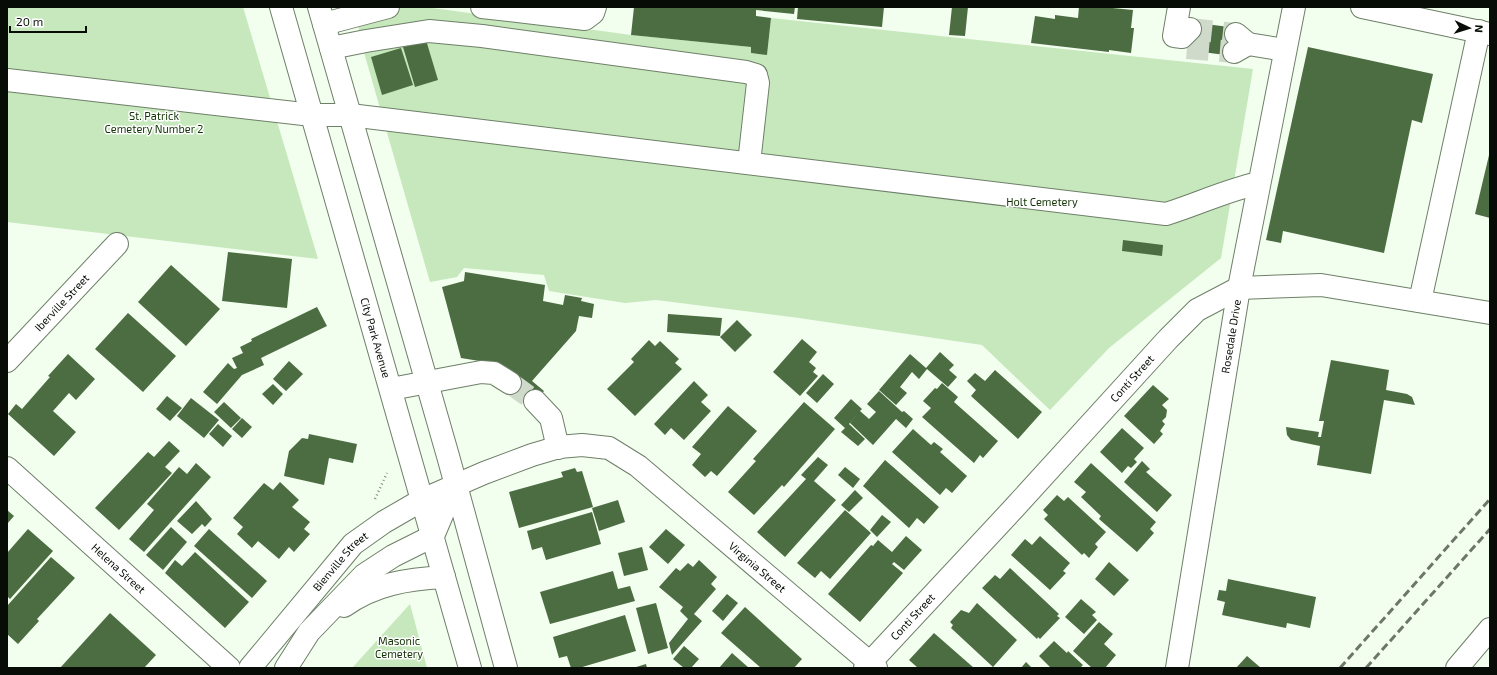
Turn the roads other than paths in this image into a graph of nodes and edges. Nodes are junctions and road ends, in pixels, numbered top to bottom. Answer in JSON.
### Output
{"nodes":[{"id":1,"x":281,"y":7,"type":"edge"},
{"id":2,"x":388,"y":7,"type":"edge"},
{"id":3,"x":482,"y":7,"type":"edge"},
{"id":4,"x":1179,"y":7,"type":"edge"},
{"id":5,"x":1294,"y":7,"type":"edge"},
{"id":6,"x":1362,"y":7,"type":"edge"},
{"id":7,"x":590,"y":13,"type":"edge"},
{"id":8,"x":321,"y":16,"type":"edge"},
{"id":9,"x":1484,"y":32,"type":"edge"},
{"id":10,"x":1186,"y":38,"type":"tunnel mouth"},
{"id":11,"x":1239,"y":43,"type":"tunnel mouth"},
{"id":12,"x":331,"y":48,"type":"junction"},
{"id":13,"x":1286,"y":50,"type":"junction"},
{"id":14,"x":7,"y":80,"type":"edge"},
{"id":15,"x":312,"y":115,"type":"junction"},
{"id":16,"x":350,"y":115,"type":"junction"},
{"id":17,"x":749,"y":163,"type":"junction"},
{"id":18,"x":1259,"y":183,"type":"junction"},
{"id":19,"x":117,"y":244,"type":"dead end"},
{"id":20,"x":1239,"y":288,"type":"junction"},
{"id":21,"x":1420,"y":302,"type":"junction"},
{"id":22,"x":1490,"y":313,"type":"edge"},
{"id":23,"x":7,"y":361,"type":"edge"},
{"id":24,"x":426,"y":382,"type":"junction"},
{"id":25,"x":510,"y":383,"type":"tunnel mouth"},
{"id":26,"x":391,"y":389,"type":"junction"},
{"id":27,"x":535,"y":401,"type":"tunnel mouth"},
{"id":28,"x":558,"y":448,"type":"junction"},
{"id":29,"x":638,"y":466,"type":"joint"},
{"id":30,"x":7,"y":468,"type":"edge"},
{"id":31,"x":456,"y":484,"type":"junction"},
{"id":32,"x":422,"y":500,"type":"junction"},
{"id":33,"x":433,"y":536,"type":"junction"},
{"id":34,"x":444,"y":577,"type":"junction"},
{"id":35,"x":1490,"y":629,"type":"edge"},
{"id":36,"x":309,"y":632,"type":"junction"},
{"id":37,"x":870,"y":666,"type":"edge"},
{"id":38,"x":229,"y":668,"type":"edge"},
{"id":39,"x":250,"y":668,"type":"edge"},
{"id":40,"x":286,"y":668,"type":"edge"},
{"id":41,"x":470,"y":668,"type":"edge"},
{"id":42,"x":506,"y":668,"type":"edge"},
{"id":43,"x":1177,"y":668,"type":"edge"},
{"id":44,"x":1457,"y":668,"type":"edge"}],
"edges":[{"from":1,"to":15,"type":"street","name":"City Park Avenue"},
{"from":2,"to":8,"type":"street"},
{"from":3,"to":7,"type":"street"},
{"from":4,"to":10,"type":"street"},
{"from":5,"to":13,"type":"street","name":"Rosedale Drive"},
{"from":6,"to":9,"type":"street"},
{"from":8,"to":12,"type":"street"},
{"from":9,"to":21,"type":"street"},
{"from":11,"to":13,"type":"street"},
{"from":12,"to":16,"type":"street"},
{"from":12,"to":17,"type":"street"},
{"from":13,"to":18,"type":"street","name":"Rosedale Drive"},
{"from":14,"to":15,"type":"street"},
{"from":15,"to":16,"type":"street"},
{"from":15,"to":26,"type":"street","name":"City Park Avenue"},
{"from":16,"to":17,"type":"street"},
{"from":16,"to":24,"type":"street"},
{"from":17,"to":18,"type":"street"},
{"from":18,"to":20,"type":"street","name":"Rosedale Drive"},
{"from":19,"to":23,"type":"street","name":"Iberville Street"},
{"from":20,"to":21,"type":"street","name":"Conti Street"},
{"from":20,"to":37,"type":"street","name":"Conti Street"},
{"from":20,"to":43,"type":"street","name":"Rosedale Drive"},
{"from":21,"to":22,"type":"street","name":"Conti Street"},
{"from":24,"to":25,"type":"street"},
{"from":24,"to":26,"type":"street"},
{"from":24,"to":31,"type":"street"},
{"from":26,"to":32,"type":"street","name":"City Park Avenue"},
{"from":27,"to":28,"type":"street"},
{"from":28,"to":29,"type":"street","name":"Bienville Street"},
{"from":28,"to":31,"type":"street","name":"Bienville Street"},
{"from":29,"to":37,"type":"street","name":"Virginia Street"},
{"from":30,"to":38,"type":"street","name":"Helena Street"},
{"from":31,"to":32,"type":"street","name":"Bienville Street"},
{"from":31,"to":33,"type":"street"},
{"from":31,"to":42,"type":"street"},
{"from":32,"to":33,"type":"street","name":"City Park Avenue"},
{"from":32,"to":39,"type":"street","name":"Bienville Street"},
{"from":33,"to":34,"type":"street","name":"City Park Avenue"},
{"from":33,"to":36,"type":"street"},
{"from":34,"to":36,"type":"street"},
{"from":34,"to":41,"type":"street","name":"City Park Avenue"},
{"from":35,"to":44,"type":"street"},
{"from":36,"to":40,"type":"street"}]}
